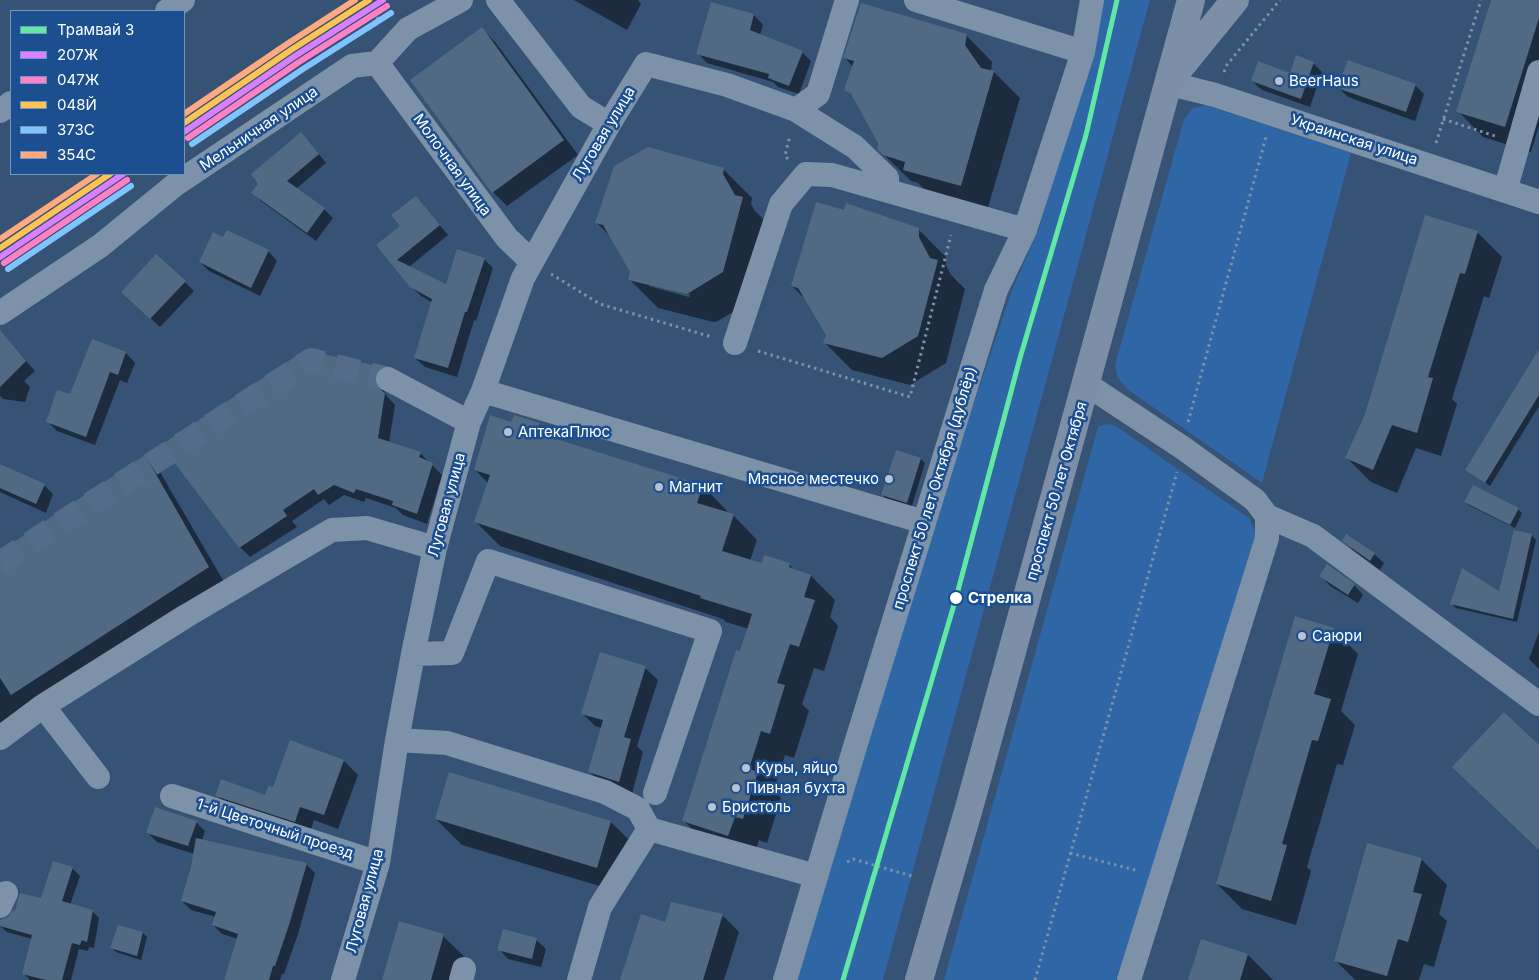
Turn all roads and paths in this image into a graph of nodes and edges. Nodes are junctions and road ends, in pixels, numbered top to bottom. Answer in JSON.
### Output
{"nodes":[{"id":1,"x":183,"y":0,"type":"edge"},
{"id":2,"x":367,"y":0,"type":"edge"},
{"id":3,"x":461,"y":0,"type":"edge"},
{"id":4,"x":498,"y":0,"type":"edge"},
{"id":5,"x":847,"y":0,"type":"edge"},
{"id":6,"x":916,"y":0,"type":"edge"},
{"id":7,"x":1092,"y":0,"type":"edge"},
{"id":8,"x":1191,"y":0,"type":"edge"},
{"id":9,"x":1235,"y":0,"type":"edge"},
{"id":10,"x":1481,"y":0,"type":"edge"},
{"id":11,"x":168,"y":10,"type":"edge"},
{"id":12,"x":380,"y":21,"type":"dead end"},
{"id":13,"x":1083,"y":52,"type":"junction"},
{"id":14,"x":377,"y":63,"type":"junction"},
{"id":15,"x":1539,"y":72,"type":"edge"},
{"id":16,"x":1167,"y":84,"type":"junction"},
{"id":17,"x":796,"y":110,"type":"junction"},
{"id":18,"x":1444,"y":120,"type":"junction"},
{"id":19,"x":609,"y":124,"type":"junction"},
{"id":20,"x":1518,"y":144,"type":"junction"},
{"id":21,"x":1430,"y":165,"type":"junction"},
{"id":22,"x":806,"y":174,"type":"junction"},
{"id":23,"x":887,"y":190,"type":"junction"},
{"id":24,"x":1505,"y":190,"type":"junction"},
{"id":25,"x":1539,"y":202,"type":"edge"},
{"id":26,"x":958,"y":210,"type":"junction"},
{"id":27,"x":1025,"y":230,"type":"junction"},
{"id":28,"x":532,"y":262,"type":"junction"},
{"id":29,"x":0,"y":313,"type":"edge"},
{"id":30,"x":735,"y":343,"type":"junction"},
{"id":31,"x":388,"y":379,"type":"tunnel mouth"},
{"id":32,"x":1086,"y":384,"type":"junction"},
{"id":33,"x":483,"y":391,"type":"junction"},
{"id":34,"x":469,"y":422,"type":"junction"},
{"id":35,"x":1266,"y":516,"type":"junction"},
{"id":36,"x":924,"y":522,"type":"junction"},
{"id":37,"x":435,"y":548,"type":"junction"},
{"id":38,"x":413,"y":654,"type":"junction"},
{"id":39,"x":1539,"y":704,"type":"edge"},
{"id":40,"x":43,"y":706,"type":"junction"},
{"id":41,"x":0,"y":738,"type":"edge"},
{"id":42,"x":397,"y":740,"type":"junction"},
{"id":43,"x":98,"y":777,"type":"dead end"},
{"id":44,"x":656,"y":793,"type":"dead end"},
{"id":45,"x":172,"y":796,"type":"dead end"},
{"id":46,"x":649,"y":829,"type":"junction"},
{"id":47,"x":1070,"y":853,"type":"dead end"},
{"id":48,"x":378,"y":863,"type":"junction"},
{"id":49,"x":816,"y":876,"type":"junction"},
{"id":50,"x":915,"y":877,"type":"dead end"},
{"id":51,"x":1161,"y":877,"type":"junction"},
{"id":52,"x":343,"y":980,"type":"edge"},
{"id":53,"x":579,"y":980,"type":"edge"},
{"id":54,"x":785,"y":980,"type":"edge"},
{"id":55,"x":919,"y":980,"type":"edge"},
{"id":56,"x":1129,"y":980,"type":"edge"}],
"edges":[{"from":1,"to":11,"type":"street"},
{"from":2,"to":12,"type":"path"},
{"from":3,"to":14,"type":"street"},
{"from":4,"to":19,"type":"street"},
{"from":5,"to":17,"type":"street"},
{"from":6,"to":13,"type":"street"},
{"from":7,"to":13,"type":"street","name":"проспект 50 лет Октября (дублёр)"},
{"from":8,"to":16,"type":"main road","name":"проспект 50 лет Октября"},
{"from":9,"to":16,"type":"main road"},
{"from":10,"to":18,"type":"path"},
{"from":13,"to":27,"type":"street","name":"проспект 50 лет Октября (дублёр)"},
{"from":14,"to":28,"type":"street","name":"Молочная улица"},
{"from":14,"to":29,"type":"street","name":"Мельничная улица"},
{"from":15,"to":20,"type":"street"},
{"from":16,"to":21,"type":"street","name":"Украинская улица"},
{"from":16,"to":32,"type":"main road","name":"проспект 50 лет Октября"},
{"from":17,"to":19,"type":"street","name":"Луговая улица"},
{"from":17,"to":22,"type":"path"},
{"from":17,"to":23,"type":"street"},
{"from":18,"to":20,"type":"path"},
{"from":18,"to":21,"type":"path"},
{"from":19,"to":28,"type":"street","name":"Луговая улица"},
{"from":20,"to":24,"type":"street"},
{"from":21,"to":24,"type":"street","name":"Украинская улица"},
{"from":22,"to":23,"type":"street"},
{"from":22,"to":30,"type":"street"},
{"from":23,"to":26,"type":"street"},
{"from":24,"to":25,"type":"street","name":"Украинская улица"},
{"from":26,"to":27,"type":"street"},
{"from":26,"to":30,"type":"path"},
{"from":27,"to":36,"type":"street","name":"проспект 50 лет Октября (дублёр)"},
{"from":28,"to":30,"type":"path"},
{"from":28,"to":33,"type":"street","name":"Луговая улица"},
{"from":31,"to":34,"type":"street"},
{"from":32,"to":35,"type":"street"},
{"from":32,"to":55,"type":"main road","name":"проспект 50 лет Октября"},
{"from":33,"to":34,"type":"street","name":"Луговая улица"},
{"from":33,"to":36,"type":"street"},
{"from":34,"to":37,"type":"street","name":"Луговая улица"},
{"from":35,"to":39,"type":"street"},
{"from":35,"to":51,"type":"street"},
{"from":36,"to":49,"type":"street","name":"проспект 50 лет Октября (дублёр)"},
{"from":37,"to":38,"type":"street","name":"Луговая улица"},
{"from":37,"to":40,"type":"street"},
{"from":38,"to":42,"type":"street","name":"Луговая улица"},
{"from":38,"to":44,"type":"street"},
{"from":40,"to":41,"type":"street"},
{"from":40,"to":43,"type":"street"},
{"from":42,"to":46,"type":"street"},
{"from":42,"to":48,"type":"street","name":"Луговая улица"},
{"from":45,"to":48,"type":"street","name":"1-й Цветочный проезд"},
{"from":46,"to":49,"type":"street"},
{"from":46,"to":53,"type":"street"},
{"from":47,"to":51,"type":"path"},
{"from":48,"to":52,"type":"street","name":"Луговая улица"},
{"from":49,"to":50,"type":"path"},
{"from":49,"to":54,"type":"street","name":"проспект 50 лет Октября (дублёр)"},
{"from":51,"to":56,"type":"street"}]}
